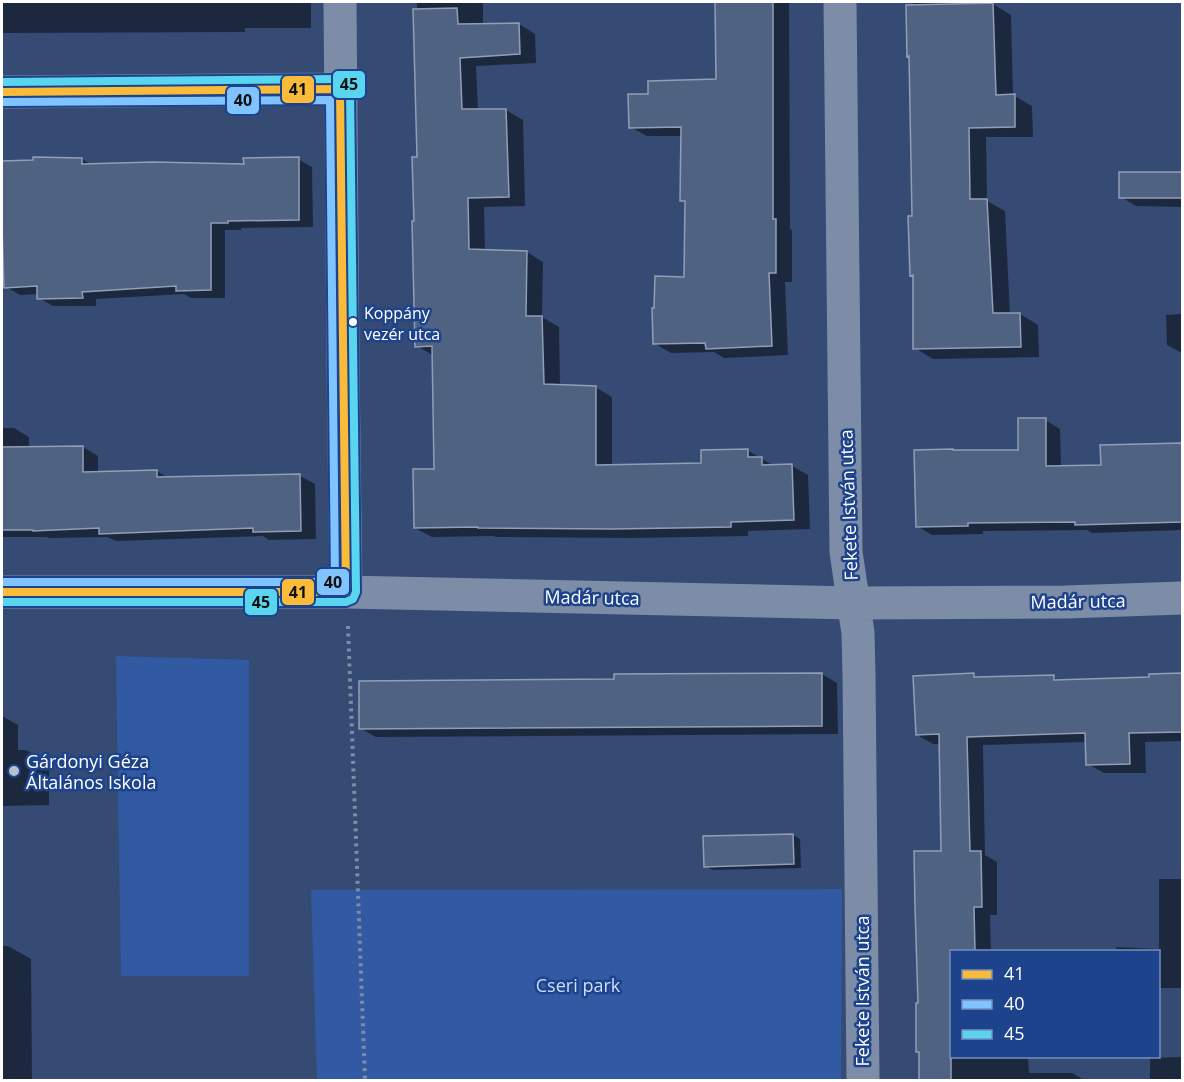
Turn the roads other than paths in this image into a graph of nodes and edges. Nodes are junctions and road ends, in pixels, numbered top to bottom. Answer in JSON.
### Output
{"nodes":[{"id":1,"x":340,"y":2,"type":"edge"},
{"id":2,"x":840,"y":2,"type":"edge"},
{"id":3,"x":340,"y":89,"type":"junction"},
{"id":4,"x":2,"y":92,"type":"edge"},
{"id":5,"x":2,"y":592,"type":"edge"},
{"id":6,"x":346,"y":592,"type":"junction"},
{"id":7,"x":1182,"y":598,"type":"edge"},
{"id":8,"x":853,"y":603,"type":"junction"},
{"id":9,"x":863,"y":1080,"type":"edge"}],
"edges":[{"from":1,"to":3,"type":"street"},
{"from":2,"to":8,"type":"street","name":"Fekete István utca"},
{"from":3,"to":4,"type":"street"},
{"from":3,"to":6,"type":"street"},
{"from":5,"to":6,"type":"street","name":"Madár utca"},
{"from":6,"to":8,"type":"street","name":"Madár utca"},
{"from":7,"to":8,"type":"street","name":"Madár utca"},
{"from":8,"to":9,"type":"street","name":"Fekete István utca"}]}
